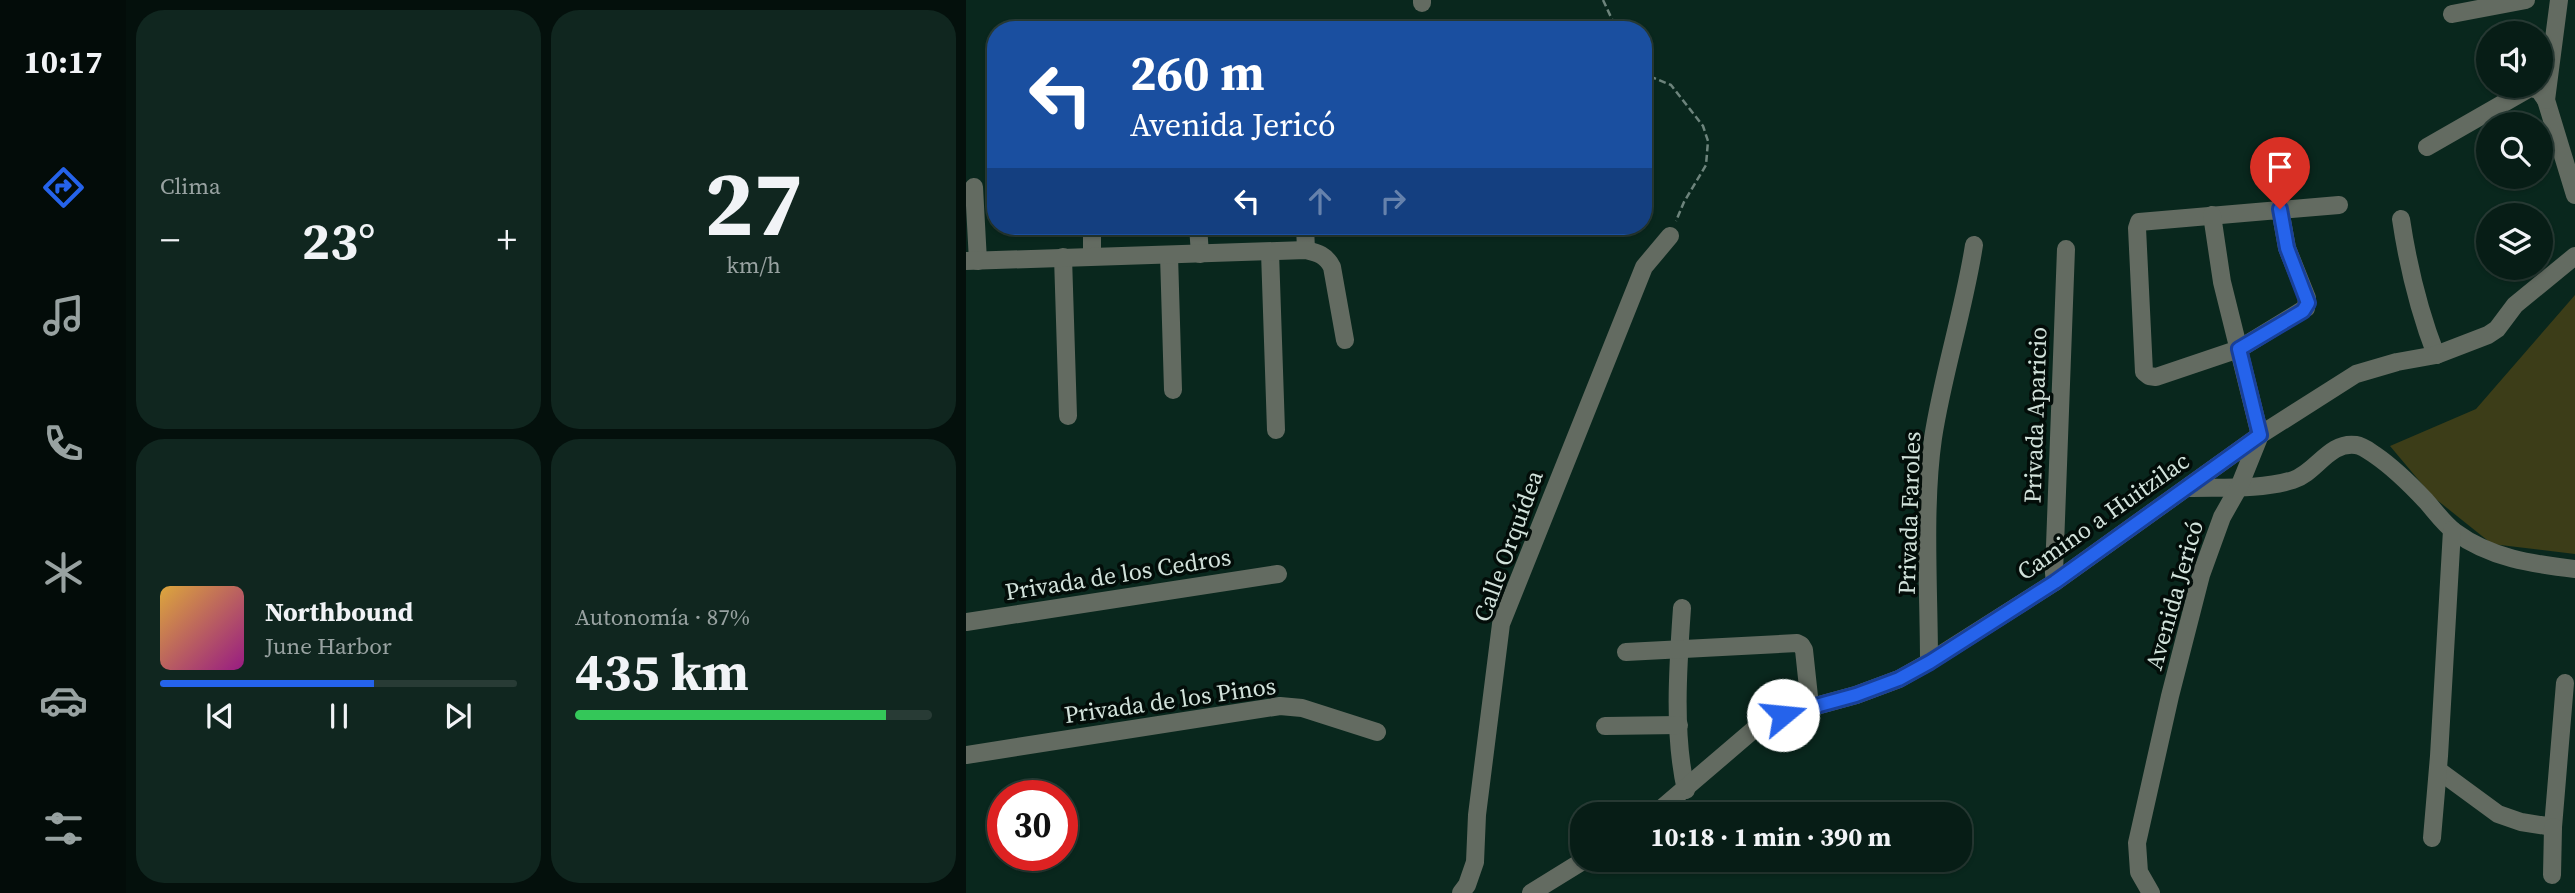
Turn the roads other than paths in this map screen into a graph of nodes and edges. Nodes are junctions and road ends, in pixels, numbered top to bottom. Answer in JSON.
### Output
{"nodes":[{"id":1,"x":2526,"y":0,"type":"edge"},
{"id":2,"x":2559,"y":0,"type":"edge"},
{"id":3,"x":2452,"y":14,"type":"dead end"},
{"id":4,"x":2546,"y":100,"type":"junction"},
{"id":5,"x":2427,"y":147,"type":"dead end"},
{"id":6,"x":974,"y":187,"type":"dead end"},
{"id":7,"x":2575,"y":195,"type":"edge"},
{"id":8,"x":2339,"y":205,"type":"dead end"},
{"id":9,"x":2280,"y":209,"type":"junction"},
{"id":10,"x":2212,"y":215,"type":"junction"},
{"id":11,"x":2402,"y":219,"type":"dead end"},
{"id":12,"x":1092,"y":235,"type":"edge"},
{"id":13,"x":1199,"y":235,"type":"edge"},
{"id":14,"x":1308,"y":235,"type":"edge"},
{"id":15,"x":1670,"y":236,"type":"road end"},
{"id":16,"x":1974,"y":245,"type":"dead end"},
{"id":17,"x":2066,"y":249,"type":"dead end"},
{"id":18,"x":1313,"y":251,"type":"junction"},
{"id":19,"x":1270,"y":252,"type":"junction"},
{"id":20,"x":1200,"y":254,"type":"junction"},
{"id":21,"x":1169,"y":255,"type":"junction"},
{"id":22,"x":1092,"y":256,"type":"junction"},
{"id":23,"x":2575,"y":256,"type":"edge"},
{"id":24,"x":1063,"y":257,"type":"junction"},
{"id":25,"x":972,"y":261,"type":"edge"},
{"id":26,"x":1345,"y":340,"type":"dead end"},
{"id":27,"x":2239,"y":349,"type":"junction"},
{"id":28,"x":2436,"y":355,"type":"junction"},
{"id":29,"x":1173,"y":390,"type":"dead end"},
{"id":30,"x":1068,"y":416,"type":"dead end"},
{"id":31,"x":1276,"y":430,"type":"dead end"},
{"id":32,"x":2260,"y":435,"type":"junction"},
{"id":33,"x":2239,"y":487,"type":"junction"},
{"id":34,"x":2187,"y":488,"type":"junction"},
{"id":35,"x":2452,"y":530,"type":"junction"},
{"id":36,"x":2575,"y":569,"type":"edge"},
{"id":37,"x":1278,"y":574,"type":"dead end"},
{"id":38,"x":2055,"y":582,"type":"junction"},
{"id":39,"x":1682,"y":608,"type":"dead end"},
{"id":40,"x":966,"y":622,"type":"edge"},
{"id":41,"x":1679,"y":649,"type":"junction"},
{"id":42,"x":1626,"y":652,"type":"dead end"},
{"id":43,"x":1930,"y":662,"type":"junction"},
{"id":44,"x":2565,"y":683,"type":"dead end"},
{"id":45,"x":1810,"y":706,"type":"junction"},
{"id":46,"x":1679,"y":725,"type":"junction"},
{"id":47,"x":1605,"y":726,"type":"dead end"},
{"id":48,"x":1377,"y":732,"type":"dead end"},
{"id":49,"x":966,"y":755,"type":"edge"},
{"id":50,"x":2438,"y":770,"type":"junction"},
{"id":51,"x":1686,"y":790,"type":"junction"},
{"id":52,"x":1670,"y":802,"type":"edge"},
{"id":53,"x":2553,"y":827,"type":"junction"},
{"id":54,"x":2432,"y":838,"type":"dead end"},
{"id":55,"x":1570,"y":869,"type":"edge"},
{"id":56,"x":2552,"y":876,"type":"dead end"},
{"id":57,"x":1461,"y":893,"type":"edge"},
{"id":58,"x":1531,"y":893,"type":"edge"},
{"id":59,"x":2151,"y":893,"type":"edge"}],
"edges":[{"from":1,"to":3,"type":"street"},
{"from":2,"to":4,"type":"street"},
{"from":4,"to":5,"type":"street"},
{"from":4,"to":7,"type":"street"},
{"from":6,"to":25,"type":"street"},
{"from":8,"to":9,"type":"street"},
{"from":9,"to":10,"type":"street"},
{"from":9,"to":27,"type":"street"},
{"from":10,"to":27,"type":"street"},
{"from":10,"to":27,"type":"street"},
{"from":11,"to":28,"type":"street"},
{"from":12,"to":22,"type":"street"},
{"from":13,"to":20,"type":"street"},
{"from":14,"to":18,"type":"street"},
{"from":15,"to":57,"type":"street","name":"Calle Orquídea"},
{"from":16,"to":43,"type":"street","name":"Privada Faroles"},
{"from":17,"to":38,"type":"street","name":"Privada Aparicio"},
{"from":18,"to":19,"type":"street"},
{"from":18,"to":26,"type":"street"},
{"from":19,"to":20,"type":"street"},
{"from":19,"to":31,"type":"street"},
{"from":20,"to":21,"type":"street"},
{"from":21,"to":22,"type":"street"},
{"from":21,"to":29,"type":"street"},
{"from":22,"to":24,"type":"street"},
{"from":23,"to":28,"type":"street","name":"Camino a Huitzilac"},
{"from":24,"to":25,"type":"street"},
{"from":24,"to":30,"type":"street"},
{"from":27,"to":32,"type":"street"},
{"from":28,"to":32,"type":"street","name":"Camino a Huitzilac"},
{"from":32,"to":33,"type":"street","name":"Avenida Jericó"},
{"from":32,"to":34,"type":"street","name":"Camino a Huitzilac"},
{"from":33,"to":34,"type":"street"},
{"from":33,"to":35,"type":"street"},
{"from":33,"to":59,"type":"street","name":"Avenida Jericó"},
{"from":34,"to":38,"type":"street","name":"Camino a Huitzilac"},
{"from":35,"to":36,"type":"street"},
{"from":35,"to":50,"type":"street"},
{"from":37,"to":40,"type":"street","name":"Privada de los Cedros"},
{"from":38,"to":43,"type":"street","name":"Camino a Huitzilac"},
{"from":39,"to":41,"type":"street"},
{"from":41,"to":42,"type":"street"},
{"from":41,"to":45,"type":"street"},
{"from":41,"to":46,"type":"street"},
{"from":43,"to":45,"type":"street","name":"Camino a Huitzilac"},
{"from":44,"to":53,"type":"street"},
{"from":45,"to":51,"type":"street","name":"Camino a Huitzilac"},
{"from":46,"to":47,"type":"street"},
{"from":46,"to":51,"type":"street"},
{"from":48,"to":49,"type":"street","name":"Privada de los Pinos"},
{"from":50,"to":53,"type":"street"},
{"from":50,"to":54,"type":"street"},
{"from":51,"to":52,"type":"street","name":"Camino a Huitzilac"},
{"from":53,"to":56,"type":"street"},
{"from":55,"to":58,"type":"street"}]}
